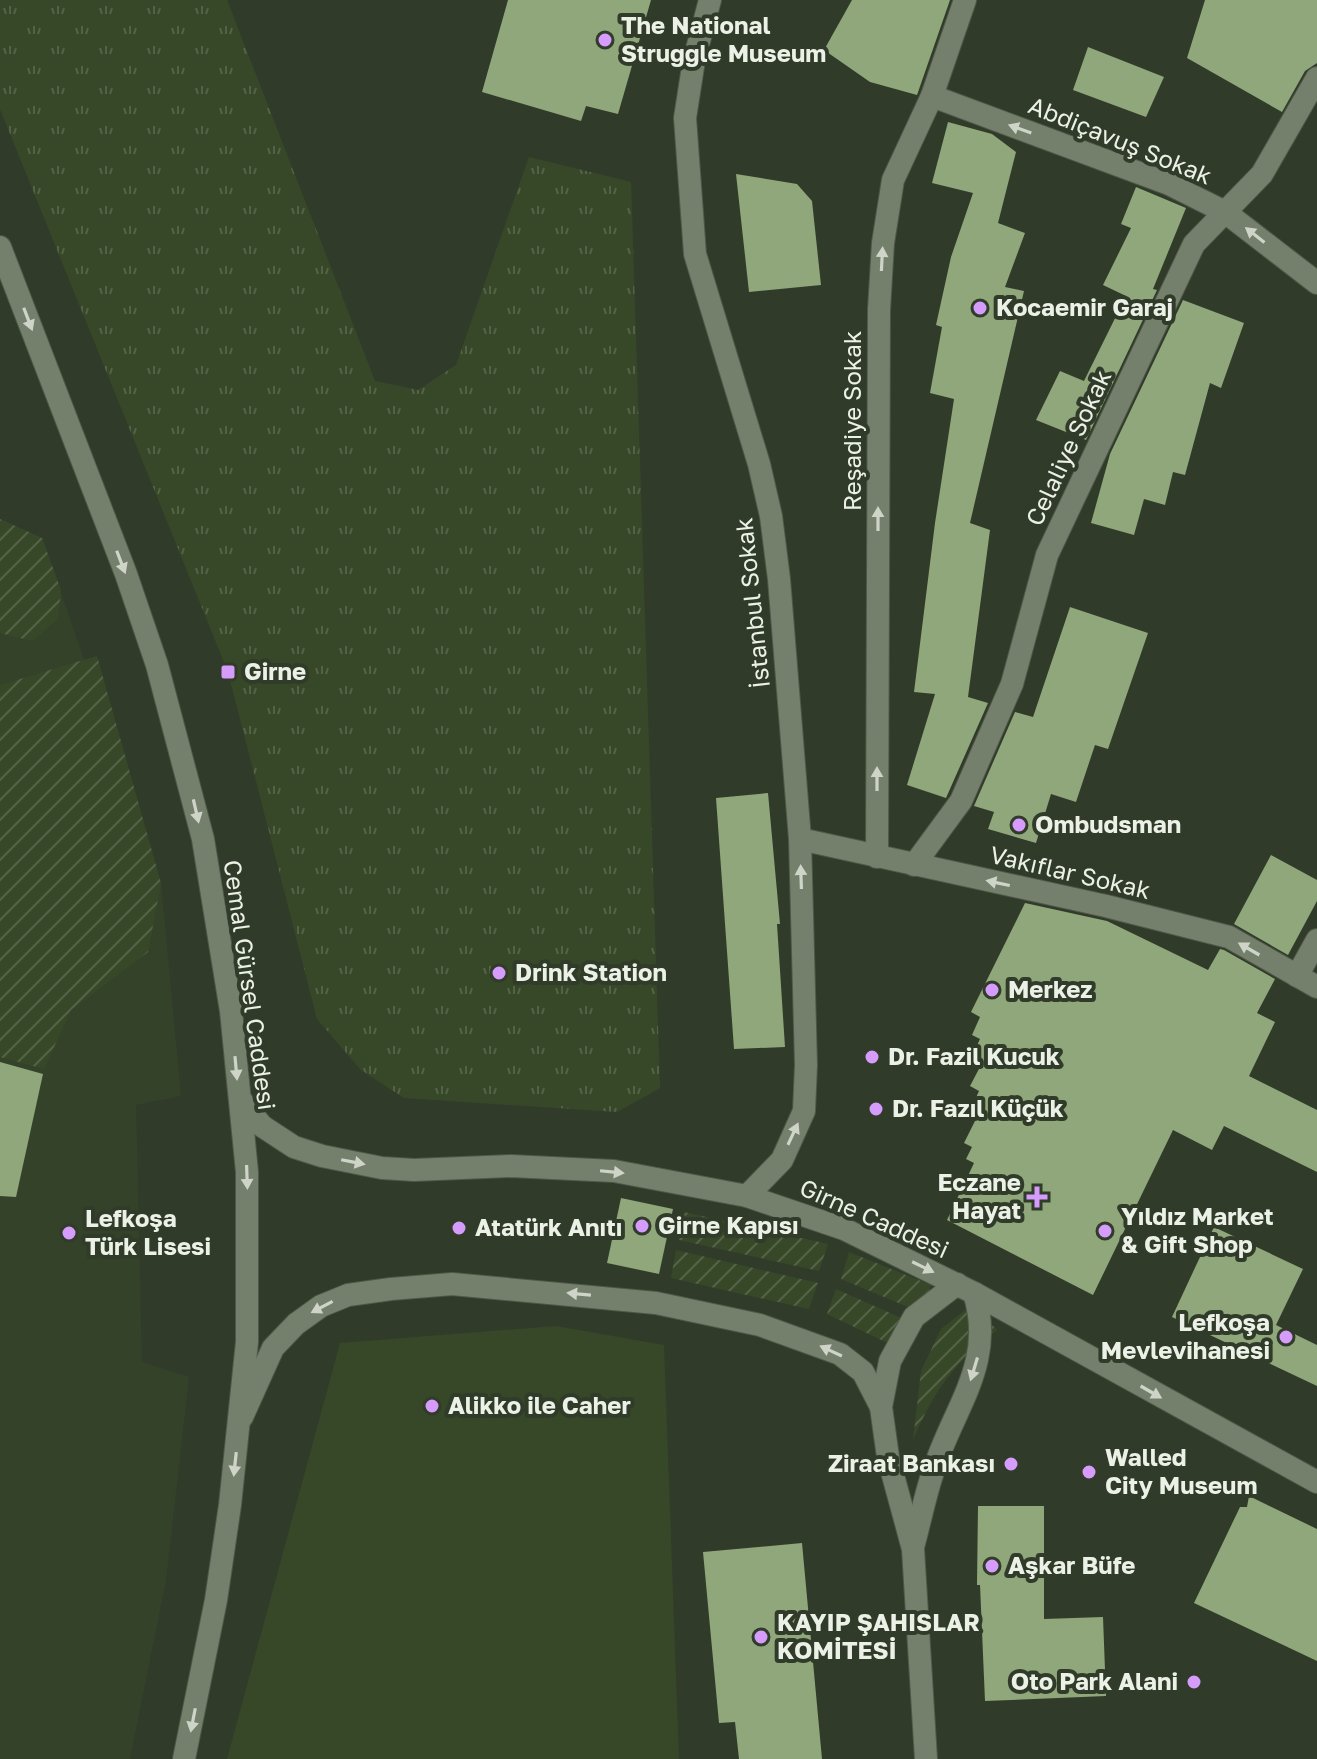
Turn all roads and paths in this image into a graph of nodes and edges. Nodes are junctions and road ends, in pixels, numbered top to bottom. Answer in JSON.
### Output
{"nodes":[{"id":1,"x":710,"y":0,"type":"edge"},
{"id":2,"x":965,"y":0,"type":"edge"},
{"id":3,"x":1317,"y":78,"type":"edge"},
{"id":4,"x":932,"y":96,"type":"junction"},
{"id":5,"x":1225,"y":212,"type":"junction"},
{"id":6,"x":0,"y":247,"type":"edge"},
{"id":7,"x":1317,"y":283,"type":"edge"},
{"id":8,"x":800,"y":839,"type":"junction"},
{"id":9,"x":877,"y":857,"type":"junction"},
{"id":10,"x":914,"y":865,"type":"junction"},
{"id":11,"x":1317,"y":940,"type":"edge"},
{"id":12,"x":1297,"y":976,"type":"junction"},
{"id":13,"x":1317,"y":987,"type":"edge"},
{"id":14,"x":240,"y":1099,"type":"junction"},
{"id":15,"x":747,"y":1196,"type":"junction"},
{"id":16,"x":966,"y":1289,"type":"junction"},
{"id":17,"x":881,"y":1407,"type":"junction"},
{"id":18,"x":239,"y":1423,"type":"junction"},
{"id":19,"x":1317,"y":1482,"type":"edge"},
{"id":20,"x":913,"y":1549,"type":"junction"},
{"id":21,"x":184,"y":1759,"type":"edge"},
{"id":22,"x":926,"y":1759,"type":"edge"}],
"edges":[{"from":1,"to":8,"type":"street","name":"İstanbul Sokak"},
{"from":2,"to":4,"type":"street","name":"Reşadiye Sokak"},
{"from":3,"to":5,"type":"street","name":"Celaliye Sokak"},
{"from":5,"to":4,"type":"street","name":"Abdiçavuş Sokak","one_way":true},
{"from":9,"to":4,"type":"street","name":"Reşadiye Sokak","one_way":true},
{"from":7,"to":5,"type":"street","name":"Abdiçavuş Sokak","one_way":true},
{"from":5,"to":10,"type":"street","name":"Celaliye Sokak"},
{"from":6,"to":14,"type":"street","name":"Cemal Gürsel Caddesi","one_way":true},
{"from":8,"to":9,"type":"street","name":"Vakıflar Sokak"},
{"from":15,"to":8,"type":"street","name":"İstanbul Sokak","one_way":true},
{"from":9,"to":10,"type":"street","name":"Vakıflar Sokak"},
{"from":12,"to":10,"type":"street","name":"Vakıflar Sokak","one_way":true},
{"from":11,"to":12,"type":"street"},
{"from":12,"to":13,"type":"street","name":"Vakıflar Sokak"},
{"from":14,"to":15,"type":"street","name":"Girne Caddesi","one_way":true},
{"from":14,"to":18,"type":"street","name":"Cemal Gürsel Caddesi","one_way":true},
{"from":15,"to":16,"type":"street","name":"Girne Caddesi","one_way":true},
{"from":16,"to":17,"type":"street"},
{"from":16,"to":19,"type":"street","name":"Girne Caddesi","one_way":true},
{"from":16,"to":20,"type":"street","one_way":true},
{"from":17,"to":18,"type":"street","one_way":true},
{"from":17,"to":20,"type":"street"},
{"from":18,"to":21,"type":"street","name":"Cemal Gürsel Caddesi","one_way":true},
{"from":20,"to":22,"type":"street"}]}
